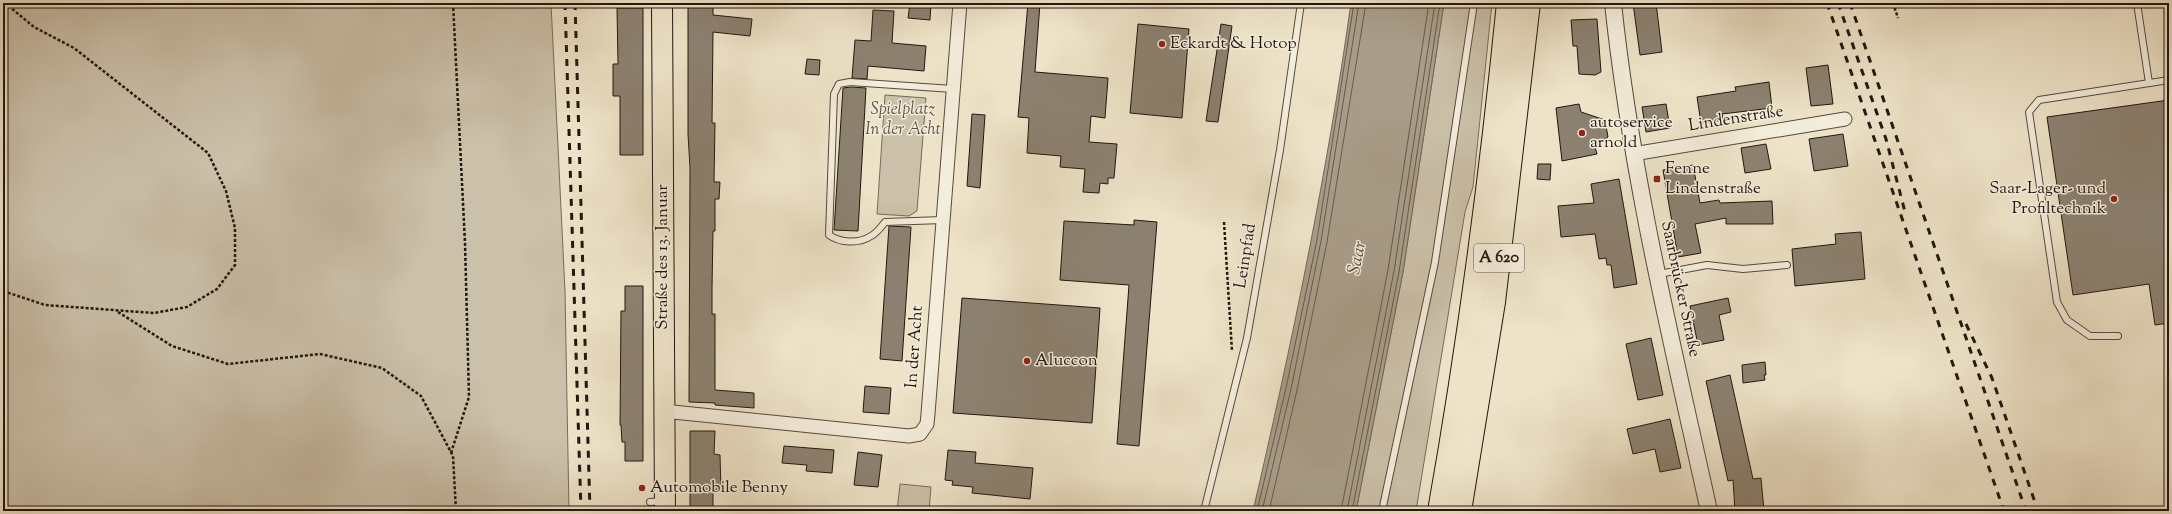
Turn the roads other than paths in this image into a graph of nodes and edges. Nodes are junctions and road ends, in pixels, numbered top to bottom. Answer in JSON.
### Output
{"nodes":[{"id":1,"x":662,"y":3,"type":"edge"},
{"id":2,"x":960,"y":3,"type":"edge"},
{"id":3,"x":1301,"y":3,"type":"edge"},
{"id":4,"x":1474,"y":3,"type":"edge"},
{"id":5,"x":1508,"y":3,"type":"edge"},
{"id":6,"x":1529,"y":3,"type":"edge"},
{"id":7,"x":1613,"y":3,"type":"edge"},
{"id":8,"x":2137,"y":3,"type":"edge"},
{"id":9,"x":2169,"y":80,"type":"edge"},
{"id":10,"x":2149,"y":83,"type":"junction"},
{"id":11,"x":953,"y":89,"type":"junction"},
{"id":12,"x":1845,"y":119,"type":"dead end"},
{"id":13,"x":1633,"y":154,"type":"junction"},
{"id":14,"x":943,"y":220,"type":"junction"},
{"id":15,"x":1787,"y":265,"type":"dead end"},
{"id":16,"x":1657,"y":275,"type":"junction"},
{"id":17,"x":2118,"y":336,"type":"dead end"},
{"id":18,"x":663,"y":411,"type":"junction"},
{"id":19,"x":660,"y":505,"type":"edge"},
{"id":20,"x":1204,"y":511,"type":"edge"},
{"id":21,"x":1382,"y":511,"type":"edge"},
{"id":22,"x":1439,"y":511,"type":"edge"},
{"id":23,"x":1460,"y":511,"type":"edge"},
{"id":24,"x":1709,"y":511,"type":"edge"}],
"edges":[{"from":1,"to":18,"type":"main road","name":"Straße des 13. Januar"},
{"from":2,"to":11,"type":"street","name":"In der Acht"},
{"from":3,"to":20,"type":"lane","name":"Leinpfad"},
{"from":4,"to":21,"type":"lane"},
{"from":5,"to":22,"type":"highway","number":"A 620"},
{"from":6,"to":23,"type":"highway","number":"A 620"},
{"from":7,"to":13,"type":"street","name":"Saarbrücker Straße"},
{"from":8,"to":10,"type":"lane"},
{"from":9,"to":10,"type":"lane"},
{"from":10,"to":17,"type":"lane"},
{"from":11,"to":14,"type":"street","name":"In der Acht"},
{"from":11,"to":14,"type":"lane"},
{"from":12,"to":13,"type":"street","name":"Lindenstraße"},
{"from":13,"to":16,"type":"street","name":"Saarbrücker Straße"},
{"from":14,"to":18,"type":"street","name":"In der Acht"},
{"from":15,"to":16,"type":"lane"},
{"from":16,"to":24,"type":"street","name":"Saarbrücker Straße"},
{"from":18,"to":19,"type":"main road","name":"Straße des 13. Januar"}]}
